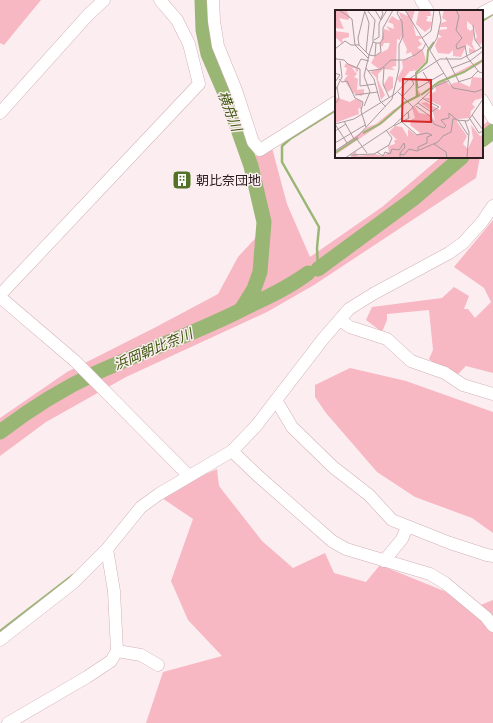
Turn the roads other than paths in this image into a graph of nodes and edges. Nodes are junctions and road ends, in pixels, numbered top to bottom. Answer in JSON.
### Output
{"nodes":[{"id":1,"x":104,"y":0,"type":"edge"},
{"id":2,"x":160,"y":0,"type":"edge"},
{"id":3,"x":213,"y":0,"type":"edge"},
{"id":4,"x":420,"y":0,"type":"edge"},
{"id":5,"x":493,"y":7,"type":"edge"},
{"id":6,"x":427,"y":10,"type":"edge"},
{"id":7,"x":483,"y":12,"type":"edge"},
{"id":8,"x":483,"y":102,"type":"edge"},
{"id":9,"x":335,"y":103,"type":"edge"},
{"id":10,"x":0,"y":113,"type":"edge"},
{"id":11,"x":493,"y":118,"type":"edge"},
{"id":12,"x":493,"y":206,"type":"edge"},
{"id":13,"x":0,"y":296,"type":"edge"},
{"id":14,"x":340,"y":320,"type":"junction"},
{"id":15,"x":493,"y":394,"type":"edge"},
{"id":16,"x":276,"y":400,"type":"junction"},
{"id":17,"x":232,"y":451,"type":"junction"},
{"id":18,"x":189,"y":476,"type":"junction"},
{"id":19,"x":407,"y":527,"type":"junction"},
{"id":20,"x":107,"y":549,"type":"junction"},
{"id":21,"x":493,"y":556,"type":"edge"},
{"id":22,"x":384,"y":561,"type":"junction"},
{"id":23,"x":493,"y":626,"type":"edge"},
{"id":24,"x":0,"y":640,"type":"edge"},
{"id":25,"x":117,"y":651,"type":"junction"},
{"id":26,"x":158,"y":665,"type":"dead end"},
{"id":27,"x":8,"y":723,"type":"edge"}],
"edges":[{"from":1,"to":10,"type":"street"},
{"from":2,"to":13,"type":"street"},
{"from":3,"to":9,"type":"street"},
{"from":4,"to":6,"type":"street"},
{"from":5,"to":7,"type":"street"},
{"from":8,"to":11,"type":"street"},
{"from":12,"to":14,"type":"street"},
{"from":13,"to":18,"type":"street"},
{"from":14,"to":15,"type":"street"},
{"from":14,"to":16,"type":"street"},
{"from":16,"to":17,"type":"street"},
{"from":16,"to":19,"type":"street"},
{"from":17,"to":18,"type":"street"},
{"from":17,"to":22,"type":"street"},
{"from":18,"to":20,"type":"street"},
{"from":19,"to":21,"type":"street"},
{"from":19,"to":22,"type":"street"},
{"from":20,"to":24,"type":"street"},
{"from":20,"to":25,"type":"street"},
{"from":22,"to":23,"type":"street"},
{"from":25,"to":26,"type":"street"},
{"from":25,"to":27,"type":"street"}]}
